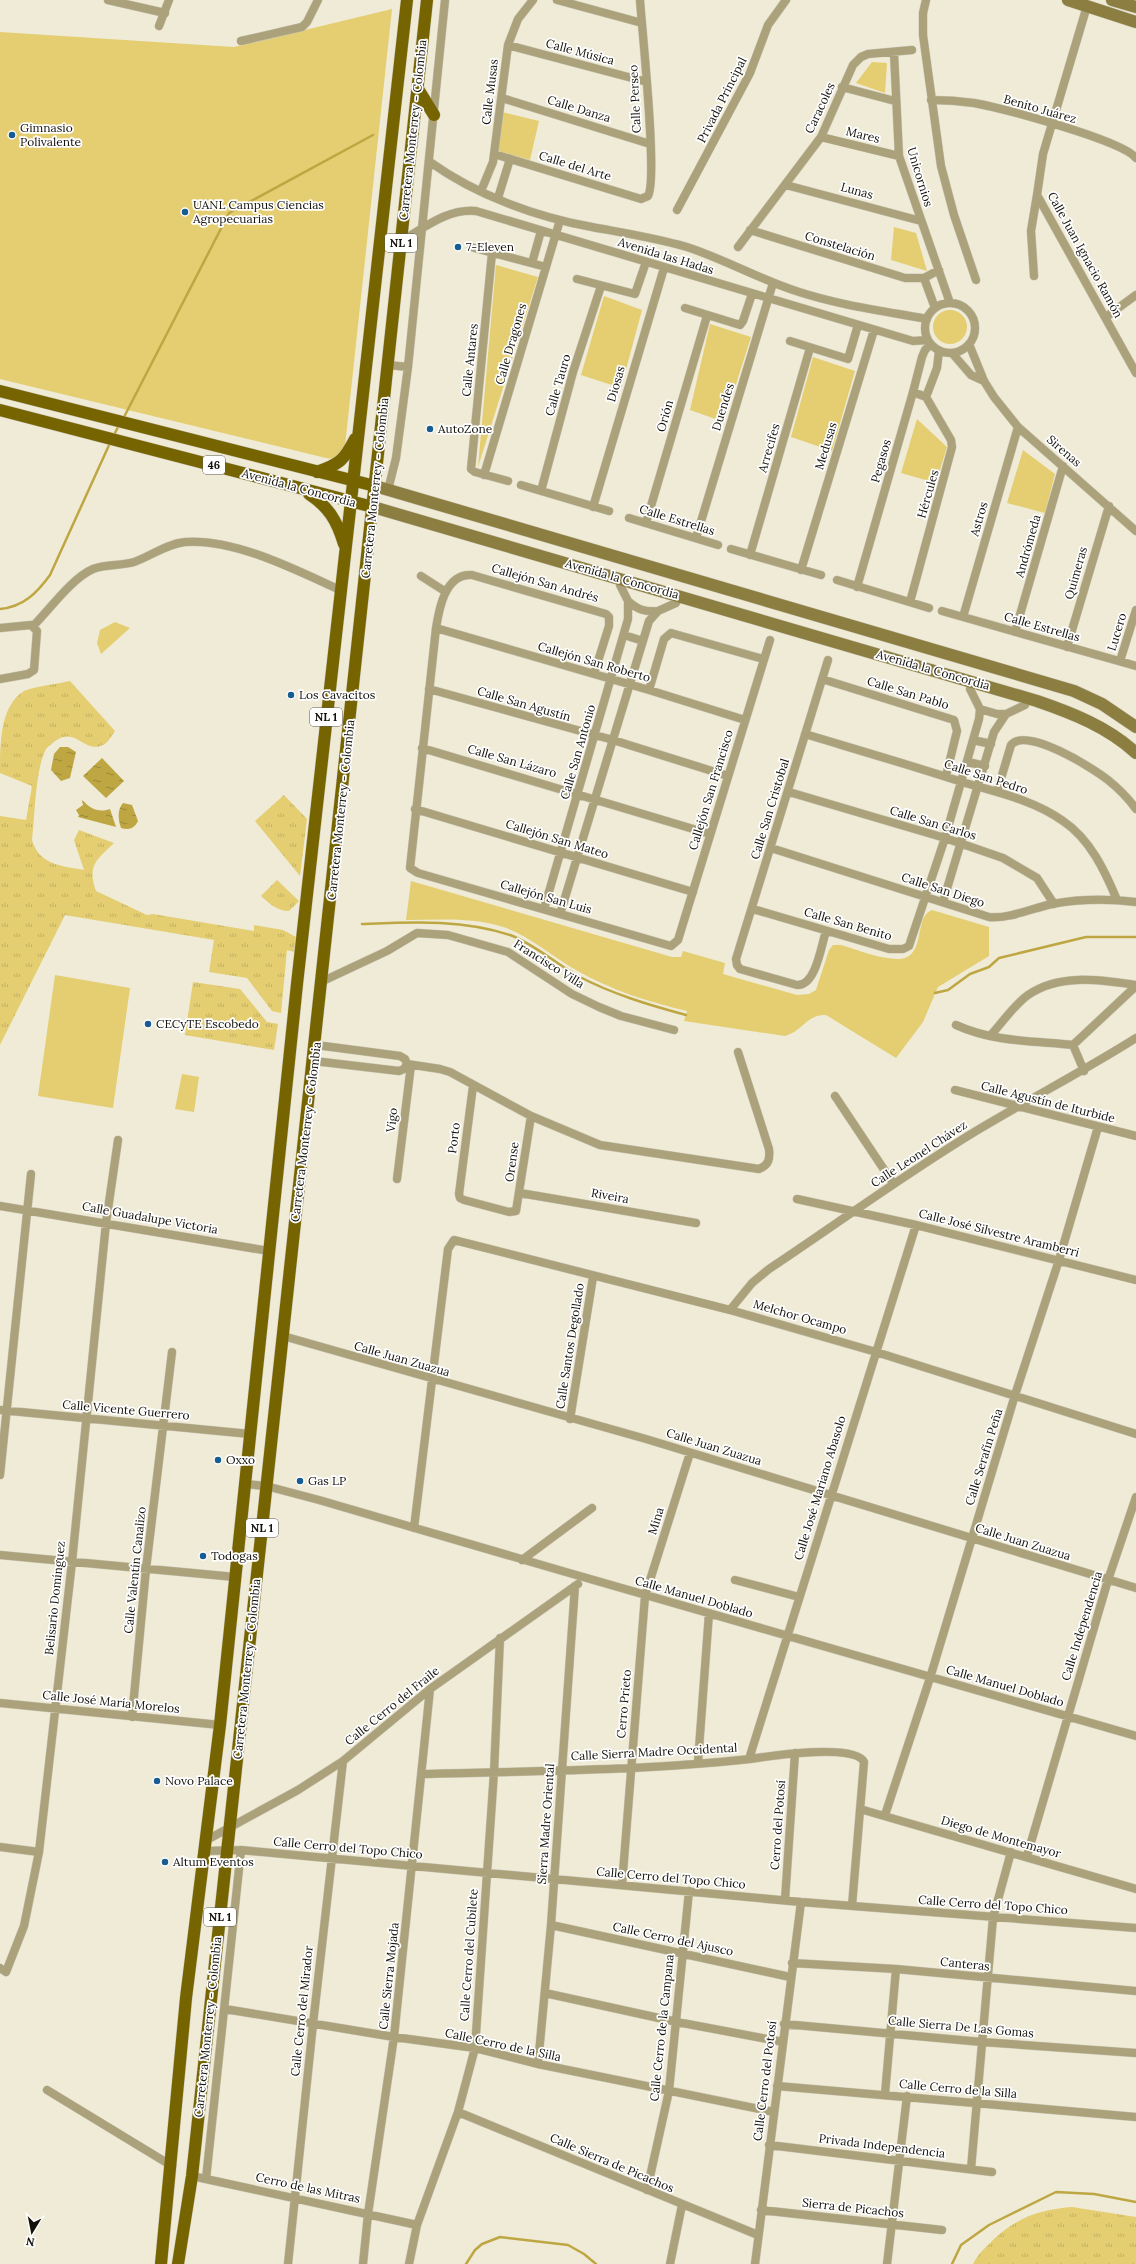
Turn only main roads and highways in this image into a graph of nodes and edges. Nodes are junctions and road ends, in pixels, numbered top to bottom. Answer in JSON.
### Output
{"nodes":[{"id":1,"x":407,"y":0,"type":"edge"},
{"id":2,"x":427,"y":0,"type":"edge"},
{"id":3,"x":1068,"y":0,"type":"edge"},
{"id":4,"x":1112,"y":0,"type":"edge"},
{"id":5,"x":1136,"y":7,"type":"edge"},
{"id":6,"x":1136,"y":22,"type":"edge"},
{"id":7,"x":418,"y":89,"type":"junction"},
{"id":8,"x":434,"y":115,"type":"road end"},
{"id":9,"x":0,"y":390,"type":"edge"},
{"id":10,"x":0,"y":410,"type":"edge"},
{"id":11,"x":359,"y":430,"type":"junction"},
{"id":12,"x":317,"y":472,"type":"junction"},
{"id":13,"x":354,"y":481,"type":"junction"},
{"id":14,"x":375,"y":486,"type":"junction"},
{"id":15,"x":299,"y":487,"type":"junction"},
{"id":16,"x":351,"y":501,"type":"junction"},
{"id":17,"x":373,"y":507,"type":"junction"},
{"id":18,"x":488,"y":518,"type":"junction"},
{"id":19,"x":483,"y":538,"type":"junction"},
{"id":20,"x":345,"y":548,"type":"junction"},
{"id":21,"x":626,"y":559,"type":"junction"},
{"id":22,"x":684,"y":576,"type":"junction"},
{"id":23,"x":621,"y":579,"type":"junction"},
{"id":24,"x":678,"y":595,"type":"junction"},
{"id":25,"x":977,"y":664,"type":"junction"},
{"id":26,"x":1032,"y":680,"type":"junction"},
{"id":27,"x":972,"y":682,"type":"junction"},
{"id":28,"x":1027,"y":698,"type":"junction"},
{"id":29,"x":1136,"y":727,"type":"edge"},
{"id":30,"x":1136,"y":753,"type":"edge"},
{"id":31,"x":161,"y":2264,"type":"edge"},
{"id":32,"x":178,"y":2264,"type":"edge"}],
"edges":[{"from":1,"to":11,"type":"main road","name":"Carretera Monterrey - Colombia","number":"NL 1"},
{"from":2,"to":7,"type":"main road","name":"Carretera Monterrey - Colombia","number":"NL 1"},
{"from":3,"to":6,"type":"main road"},
{"from":4,"to":5,"type":"main road"},
{"from":7,"to":8,"type":"main road"},
{"from":7,"to":14,"type":"main road","name":"Carretera Monterrey - Colombia","number":"NL 1"},
{"from":9,"to":12,"type":"main road","name":"Avenida la Concordia","number":"46"},
{"from":10,"to":15,"type":"main road","name":"Avenida la Concordia","number":"46"},
{"from":11,"to":12,"type":"main road"},
{"from":11,"to":13,"type":"main road","name":"Carretera Monterrey - Colombia","number":"NL 1"},
{"from":12,"to":13,"type":"main road","name":"Avenida la Concordia","number":"46"},
{"from":13,"to":14,"type":"main road","name":"Avenida la Concordia","number":"46"},
{"from":13,"to":16,"type":"main road","name":"Carretera Monterrey - Colombia","number":"NL 1"},
{"from":14,"to":17,"type":"main road","name":"Carretera Monterrey - Colombia","number":"NL 1"},
{"from":14,"to":18,"type":"main road","name":"Avenida la Concordia","number":"46"},
{"from":15,"to":16,"type":"main road","name":"Avenida la Concordia","number":"46"},
{"from":15,"to":20,"type":"main road"},
{"from":16,"to":17,"type":"main road","name":"Avenida la Concordia","number":"46"},
{"from":16,"to":20,"type":"main road","name":"Carretera Monterrey - Colombia","number":"NL 1"},
{"from":17,"to":19,"type":"main road","name":"Avenida la Concordia","number":"46"},
{"from":17,"to":32,"type":"main road","name":"Carretera Monterrey - Colombia","number":"NL 1"},
{"from":18,"to":19,"type":"main road"},
{"from":18,"to":21,"type":"main road","name":"Avenida la Concordia","number":"46"},
{"from":19,"to":23,"type":"main road","name":"Avenida la Concordia","number":"46"},
{"from":20,"to":31,"type":"main road","name":"Carretera Monterrey - Colombia","number":"NL 1"},
{"from":21,"to":22,"type":"main road","name":"Avenida la Concordia","number":"46"},
{"from":21,"to":23,"type":"main road"},
{"from":22,"to":24,"type":"main road"},
{"from":22,"to":25,"type":"main road","name":"Avenida la Concordia","number":"46"},
{"from":23,"to":24,"type":"main road","name":"Avenida la Concordia","number":"46"},
{"from":24,"to":27,"type":"main road","name":"Avenida la Concordia","number":"46"},
{"from":25,"to":26,"type":"main road","name":"Avenida la Concordia","number":"46"},
{"from":25,"to":27,"type":"main road"},
{"from":26,"to":28,"type":"main road"},
{"from":26,"to":29,"type":"main road","name":"Avenida la Concordia","number":"46"},
{"from":27,"to":28,"type":"main road","name":"Avenida la Concordia","number":"46"},
{"from":28,"to":30,"type":"main road","name":"Avenida la Concordia","number":"46"}]}
